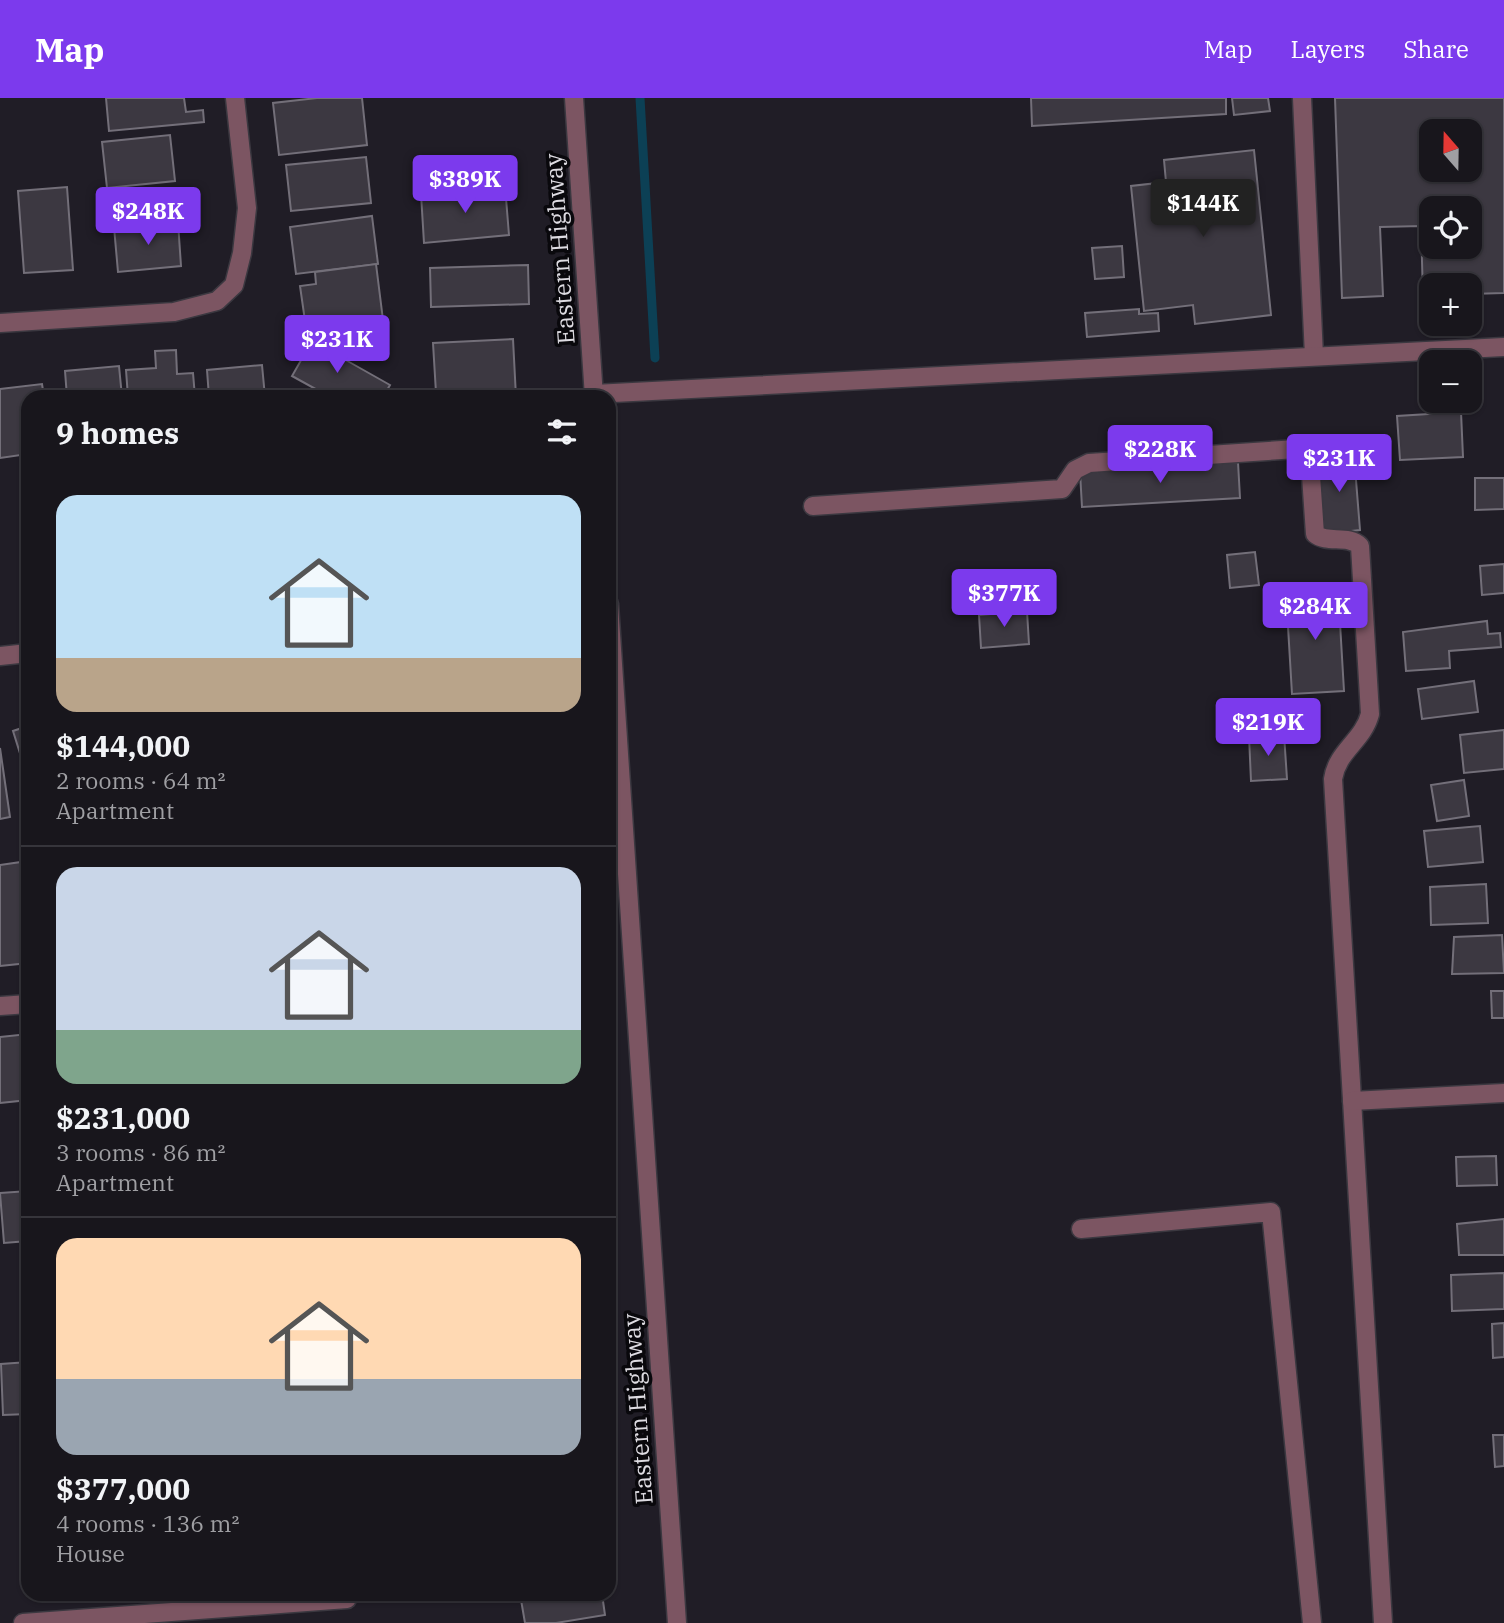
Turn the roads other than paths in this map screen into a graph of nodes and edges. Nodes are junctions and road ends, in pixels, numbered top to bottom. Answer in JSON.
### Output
{"nodes":[{"id":1,"x":234,"y":98,"type":"edge"},
{"id":2,"x":574,"y":98,"type":"edge"},
{"id":3,"x":1302,"y":98,"type":"edge"},
{"id":4,"x":0,"y":323,"type":"edge"},
{"id":5,"x":1504,"y":347,"type":"edge"},
{"id":6,"x":1314,"y":356,"type":"junction"},
{"id":7,"x":594,"y":390,"type":"edge"},
{"id":8,"x":616,"y":394,"type":"edge"},
{"id":9,"x":813,"y":506,"type":"dead end"},
{"id":10,"x":21,"y":654,"type":"edge"},
{"id":11,"x":0,"y":656,"type":"edge"},
{"id":12,"x":616,"y":709,"type":"edge"},
{"id":13,"x":21,"y":1004,"type":"edge"},
{"id":14,"x":0,"y":1006,"type":"edge"},
{"id":15,"x":1504,"y":1093,"type":"edge"},
{"id":16,"x":1353,"y":1101,"type":"junction"},
{"id":17,"x":1081,"y":1229,"type":"dead end"},
{"id":18,"x":297,"y":1601,"type":"edge"},
{"id":19,"x":23,"y":1623,"type":"edge"},
{"id":20,"x":677,"y":1623,"type":"edge"},
{"id":21,"x":1312,"y":1623,"type":"edge"},
{"id":22,"x":1383,"y":1623,"type":"edge"}],
"edges":[{"from":1,"to":4,"type":"street"},
{"from":2,"to":7,"type":"street","name":"Eastern Highway"},
{"from":3,"to":6,"type":"street"},
{"from":5,"to":6,"type":"street"},
{"from":6,"to":8,"type":"street"},
{"from":9,"to":16,"type":"street"},
{"from":10,"to":11,"type":"street"},
{"from":12,"to":20,"type":"street","name":"Eastern Highway"},
{"from":13,"to":14,"type":"street"},
{"from":15,"to":16,"type":"street"},
{"from":16,"to":22,"type":"street"},
{"from":17,"to":21,"type":"street"},
{"from":18,"to":19,"type":"street"}]}
